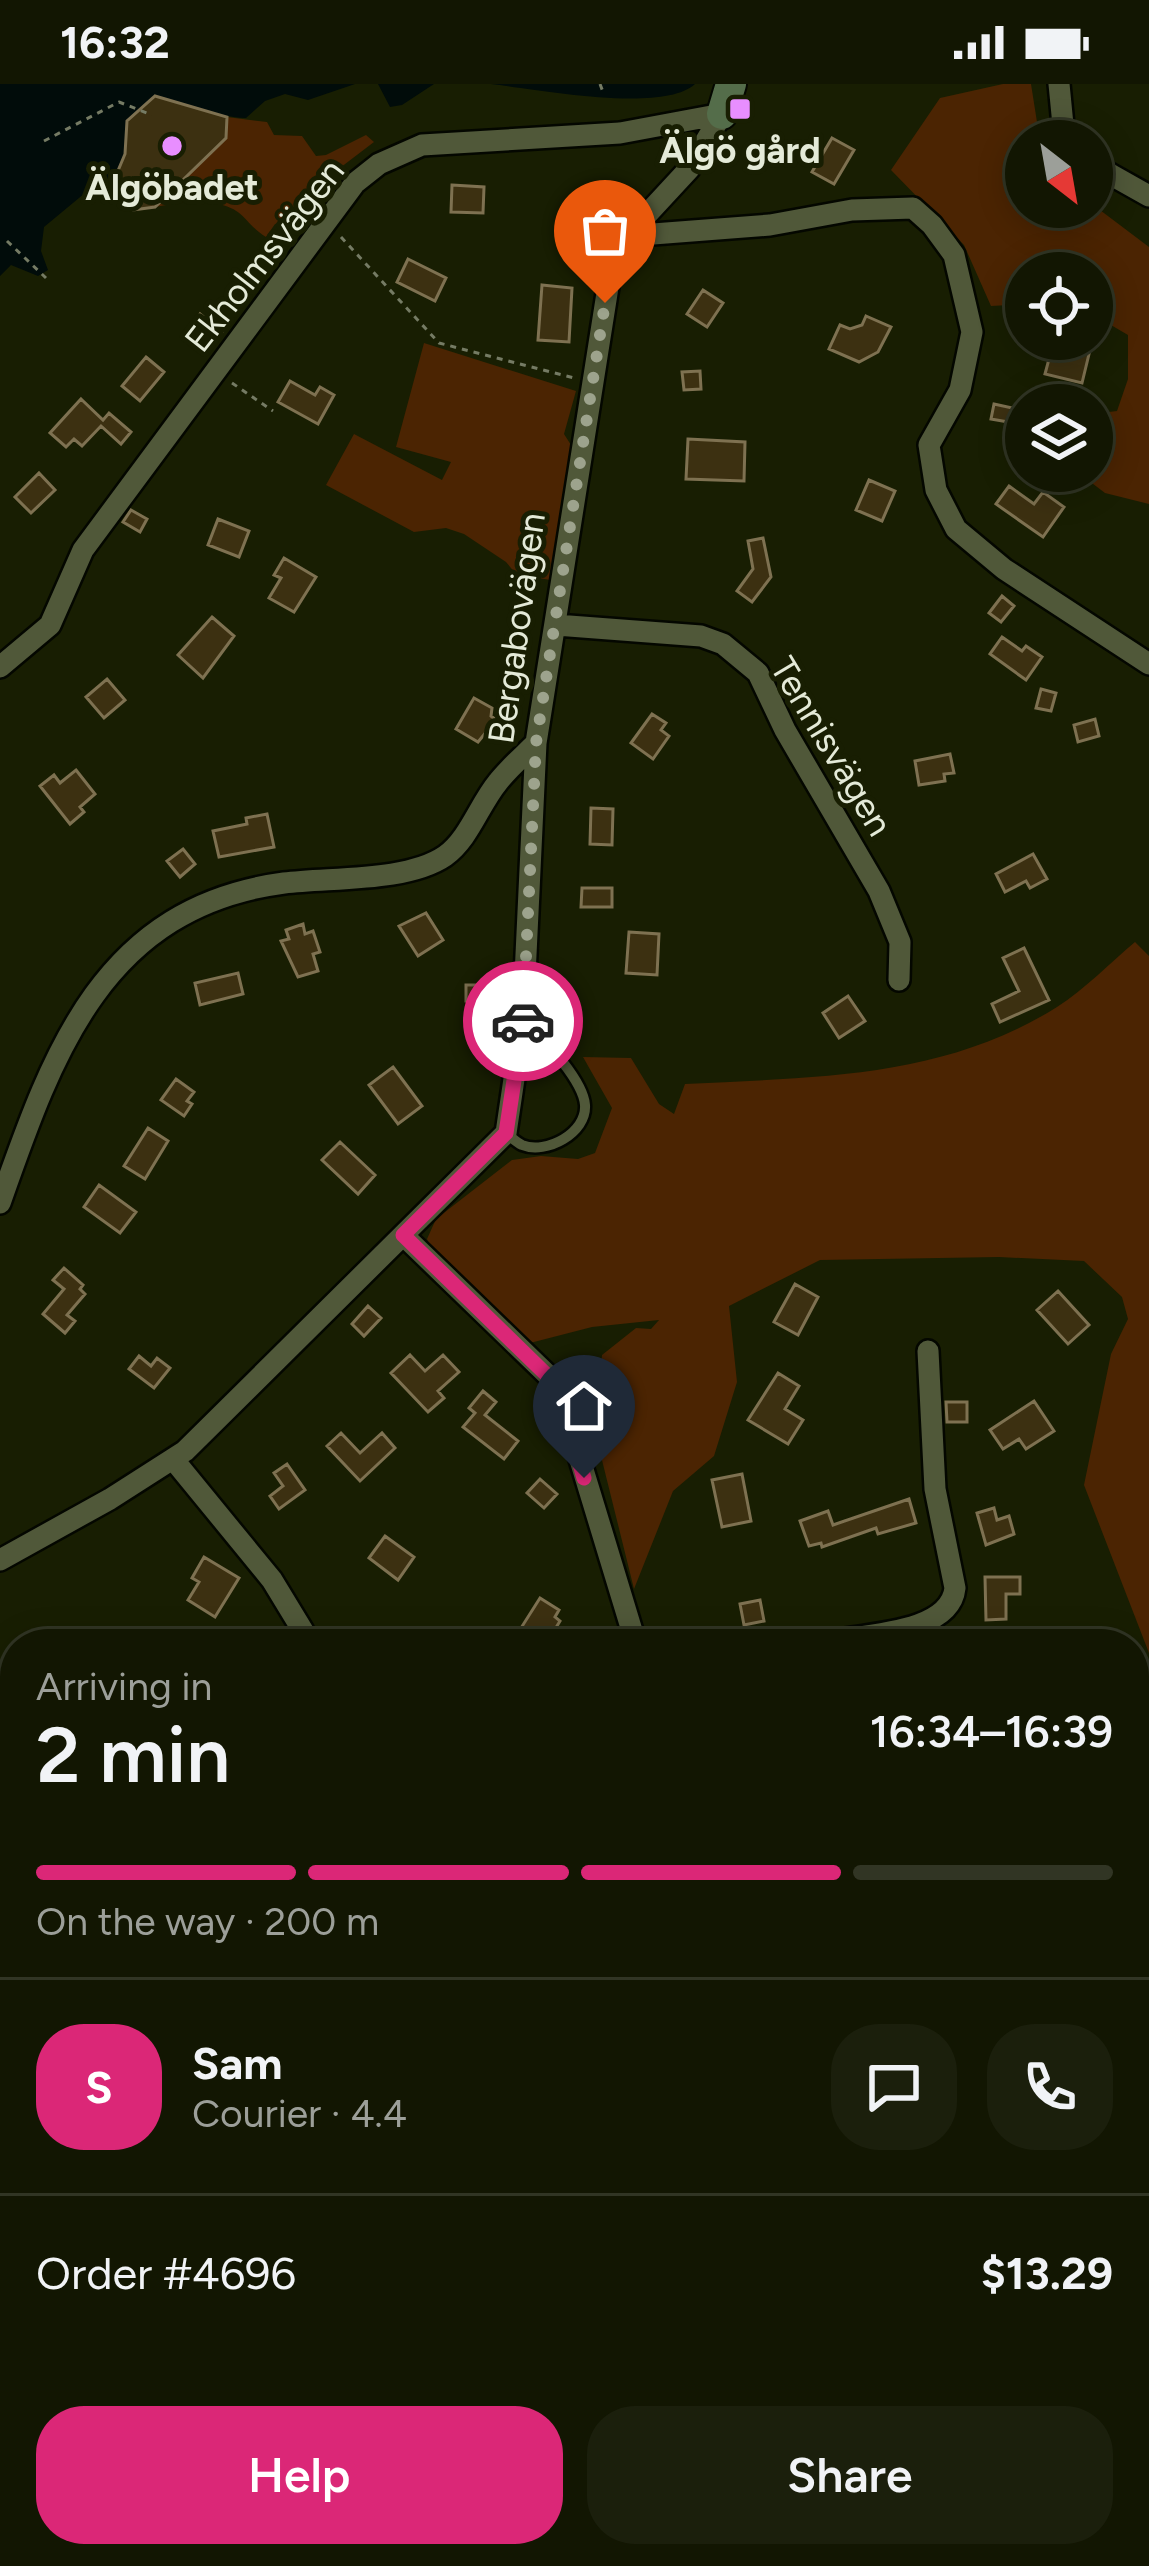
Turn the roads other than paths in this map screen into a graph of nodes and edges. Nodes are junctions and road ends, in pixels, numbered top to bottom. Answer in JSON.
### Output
{"nodes":[{"id":1,"x":731,"y":84,"type":"edge"},
{"id":2,"x":1059,"y":84,"type":"edge"},
{"id":3,"x":722,"y":114,"type":"junction"},
{"id":4,"x":1063,"y":120,"type":"edge"},
{"id":5,"x":1113,"y":176,"type":"edge"},
{"id":6,"x":1149,"y":196,"type":"edge"},
{"id":7,"x":627,"y":236,"type":"junction"},
{"id":8,"x":556,"y":625,"type":"junction"},
{"id":9,"x":1149,"y":664,"type":"edge"},
{"id":10,"x":0,"y":668,"type":"edge"},
{"id":11,"x":536,"y":743,"type":"junction"},
{"id":12,"x":898,"y":980,"type":"dead end"},
{"id":13,"x":523,"y":1018,"type":"junction"},
{"id":14,"x":506,"y":1133,"type":"junction"},
{"id":15,"x":0,"y":1203,"type":"edge"},
{"id":16,"x":403,"y":1235,"type":"junction"},
{"id":17,"x":928,"y":1351,"type":"dead end"},
{"id":18,"x":173,"y":1459,"type":"junction"},
{"id":19,"x":0,"y":1560,"type":"edge"},
{"id":20,"x":302,"y":1629,"type":"edge"},
{"id":21,"x":631,"y":1629,"type":"edge"},
{"id":22,"x":904,"y":1629,"type":"edge"}],
"edges":[{"from":1,"to":3,"type":"street","name":"Bergabovägen"},
{"from":2,"to":4,"type":"street"},
{"from":3,"to":7,"type":"street","name":"Bergabovägen"},
{"from":3,"to":10,"type":"street","name":"Ekholmsvägen"},
{"from":5,"to":6,"type":"street"},
{"from":7,"to":8,"type":"street","name":"Bergabovägen"},
{"from":7,"to":9,"type":"street"},
{"from":8,"to":11,"type":"street","name":"Bergabovägen"},
{"from":8,"to":12,"type":"street","name":"Tennisvägen"},
{"from":11,"to":13,"type":"street","name":"Bergabovägen"},
{"from":11,"to":15,"type":"street"},
{"from":13,"to":14,"type":"street","name":"Bergabovägen"},
{"from":13,"to":14,"type":"lane"},
{"from":14,"to":16,"type":"street"},
{"from":16,"to":18,"type":"street"},
{"from":16,"to":21,"type":"street"},
{"from":17,"to":22,"type":"street"},
{"from":18,"to":19,"type":"street"},
{"from":18,"to":20,"type":"street"}]}
